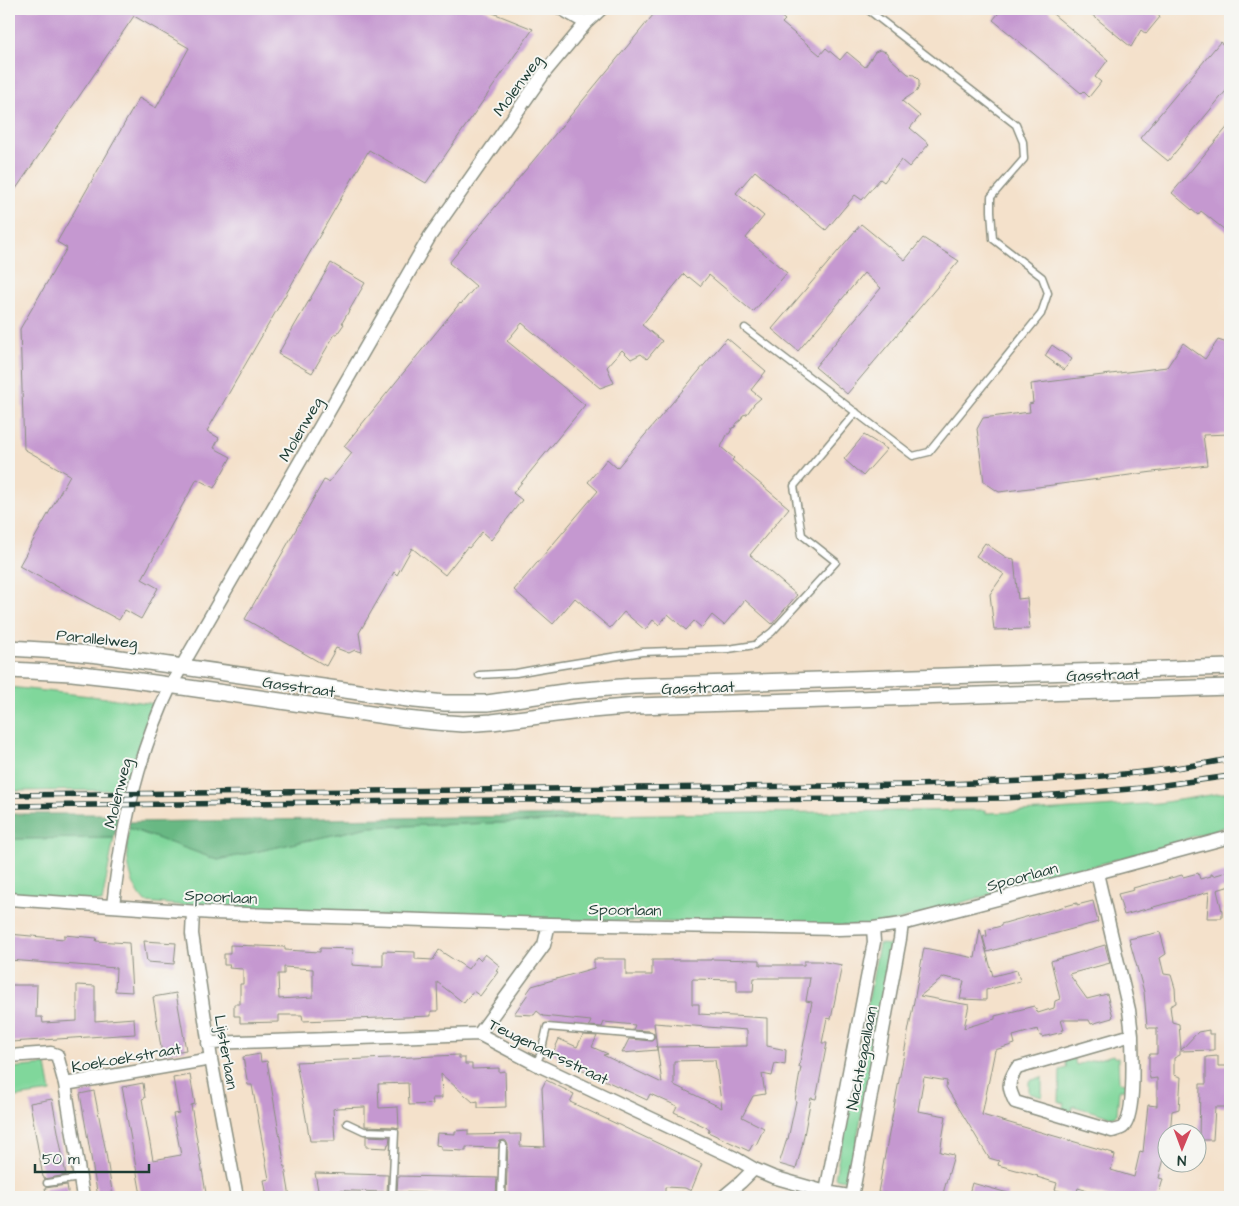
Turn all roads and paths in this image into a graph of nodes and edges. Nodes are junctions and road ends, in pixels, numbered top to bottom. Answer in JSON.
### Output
{"nodes":[{"id":1,"x":562,"y":9,"type":"edge"},
{"id":2,"x":601,"y":9,"type":"edge"},
{"id":3,"x":867,"y":9,"type":"edge"},
{"id":4,"x":586,"y":23,"type":"junction"},
{"id":5,"x":745,"y":328,"type":"dead end"},
{"id":6,"x":856,"y":412,"type":"junction"},
{"id":7,"x":9,"y":648,"type":"edge"},
{"id":8,"x":182,"y":666,"type":"junction"},
{"id":9,"x":1230,"y":667,"type":"edge"},
{"id":10,"x":9,"y":670,"type":"edge"},
{"id":11,"x":479,"y":676,"type":"dead end"},
{"id":12,"x":171,"y":685,"type":"junction"},
{"id":13,"x":1230,"y":687,"type":"edge"},
{"id":14,"x":1230,"y":837,"type":"edge"},
{"id":15,"x":1096,"y":873,"type":"junction"},
{"id":16,"x":9,"y":899,"type":"edge"},
{"id":17,"x":113,"y":906,"type":"junction"},
{"id":18,"x":193,"y":912,"type":"junction"},
{"id":19,"x":548,"y":924,"type":"junction"},
{"id":20,"x":902,"y":924,"type":"junction"},
{"id":21,"x":873,"y":928,"type":"junction"},
{"id":22,"x":479,"y":1034,"type":"junction"},
{"id":23,"x":1132,"y":1035,"type":"junction"},
{"id":24,"x":650,"y":1036,"type":"dead end"},
{"id":25,"x":208,"y":1043,"type":"junction"},
{"id":26,"x":9,"y":1056,"type":"edge"},
{"id":27,"x":211,"y":1059,"type":"junction"},
{"id":28,"x":536,"y":1064,"type":"junction"},
{"id":29,"x":65,"y":1084,"type":"junction"},
{"id":30,"x":347,"y":1123,"type":"dead end"},
{"id":31,"x":503,"y":1145,"type":"dead end"},
{"id":32,"x":754,"y":1169,"type":"junction"},
{"id":33,"x":80,"y":1178,"type":"junction"},
{"id":34,"x":47,"y":1183,"type":"dead end"},
{"id":35,"x":826,"y":1194,"type":"edge"},
{"id":36,"x":83,"y":1197,"type":"edge"},
{"id":37,"x":237,"y":1197,"type":"edge"},
{"id":38,"x":392,"y":1197,"type":"edge"},
{"id":39,"x":501,"y":1197,"type":"edge"},
{"id":40,"x":724,"y":1197,"type":"edge"},
{"id":41,"x":853,"y":1197,"type":"edge"}],
"edges":[{"from":1,"to":4,"type":"street"},
{"from":2,"to":4,"type":"street","name":"Molenweg"},
{"from":3,"to":6,"type":"lane"},
{"from":4,"to":8,"type":"street","name":"Molenweg"},
{"from":5,"to":6,"type":"lane"},
{"from":6,"to":11,"type":"lane"},
{"from":7,"to":8,"type":"street","name":"Parallelweg"},
{"from":8,"to":9,"type":"street","name":"Gasstraat"},
{"from":8,"to":12,"type":"street","name":"Molenweg"},
{"from":10,"to":12,"type":"street"},
{"from":12,"to":13,"type":"street","name":"Gasstraat"},
{"from":12,"to":17,"type":"street","name":"Molenweg"},
{"from":14,"to":15,"type":"street","name":"Spoorlaan"},
{"from":15,"to":20,"type":"street","name":"Spoorlaan"},
{"from":15,"to":23,"type":"street"},
{"from":16,"to":17,"type":"street","name":"Spoorlaan"},
{"from":17,"to":18,"type":"street","name":"Spoorlaan"},
{"from":18,"to":19,"type":"street","name":"Spoorlaan"},
{"from":18,"to":25,"type":"street","name":"Lijsterlaan"},
{"from":19,"to":21,"type":"street","name":"Spoorlaan"},
{"from":19,"to":22,"type":"street"},
{"from":20,"to":21,"type":"street","name":"Spoorlaan"},
{"from":20,"to":41,"type":"street","name":"Nachtegaallaan"},
{"from":21,"to":35,"type":"street","name":"Nachtegaallaan"},
{"from":22,"to":25,"type":"street","name":"Teugenaarsstraat"},
{"from":22,"to":28,"type":"street","name":"Teugenaarsstraat"},
{"from":23,"to":23,"type":"street"},
{"from":24,"to":28,"type":"lane"},
{"from":25,"to":27,"type":"street","name":"Lijsterlaan"},
{"from":26,"to":29,"type":"street","name":"Koekoekstraat"},
{"from":27,"to":29,"type":"street","name":"Koekoekstraat"},
{"from":27,"to":37,"type":"street","name":"Lijsterlaan"},
{"from":28,"to":32,"type":"street","name":"Teugenaarsstraat"},
{"from":29,"to":33,"type":"street"},
{"from":30,"to":38,"type":"lane"},
{"from":31,"to":39,"type":"lane"},
{"from":32,"to":35,"type":"street","name":"Teugenaarsstraat"},
{"from":32,"to":40,"type":"street"},
{"from":33,"to":34,"type":"lane"},
{"from":33,"to":36,"type":"street"},
{"from":35,"to":41,"type":"street","name":"Teugenaarsstraat"}]}
